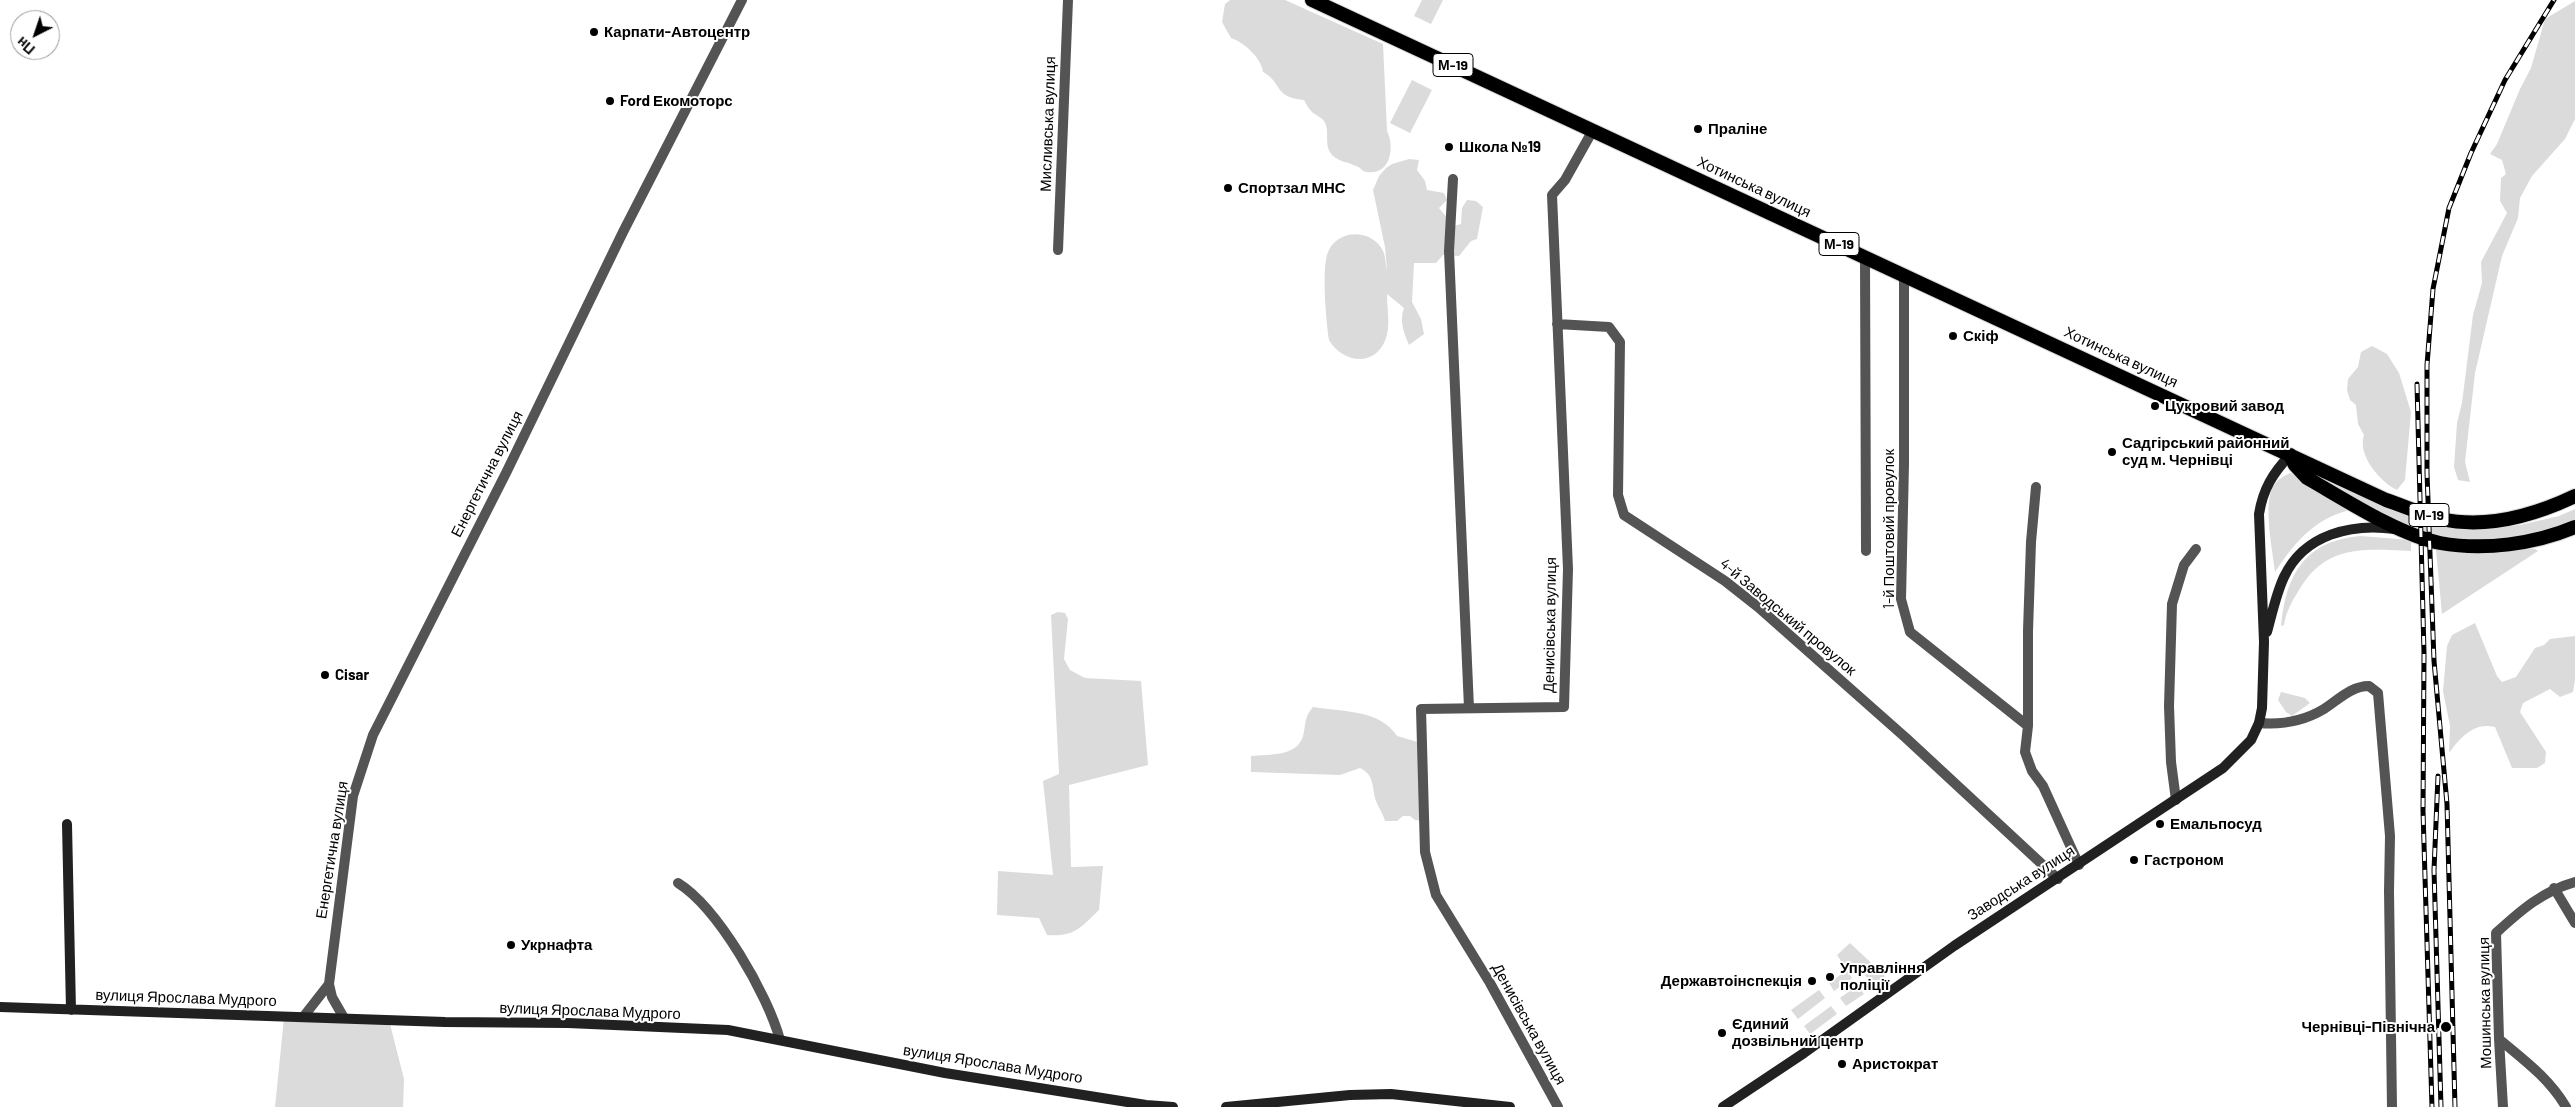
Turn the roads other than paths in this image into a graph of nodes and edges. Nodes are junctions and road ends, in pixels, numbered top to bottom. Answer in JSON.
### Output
{"nodes":[{"id":1,"x":742,"y":0,"type":"edge"},
{"id":2,"x":1068,"y":0,"type":"edge"},
{"id":3,"x":1312,"y":0,"type":"edge"},
{"id":4,"x":1593,"y":130,"type":"junction"},
{"id":5,"x":1453,"y":179,"type":"dead end"},
{"id":6,"x":1058,"y":250,"type":"dead end"},
{"id":7,"x":1865,"y":256,"type":"junction"},
{"id":8,"x":1904,"y":274,"type":"junction"},
{"id":9,"x":1557,"y":324,"type":"junction"},
{"id":10,"x":2290,"y":454,"type":"junction"},
{"id":11,"x":2036,"y":487,"type":"dead end"},
{"id":12,"x":2575,"y":496,"type":"edge"},
{"id":13,"x":2575,"y":527,"type":"edge"},
{"id":14,"x":2402,"y":530,"type":"junction"},
{"id":15,"x":2196,"y":549,"type":"dead end"},
{"id":16,"x":1866,"y":551,"type":"dead end"},
{"id":17,"x":2264,"y":642,"type":"junction"},
{"id":18,"x":1469,"y":708,"type":"junction"},
{"id":19,"x":2259,"y":723,"type":"junction"},
{"id":20,"x":2028,"y":726,"type":"junction"},
{"id":21,"x":2176,"y":800,"type":"junction"},
{"id":22,"x":67,"y":824,"type":"dead end"},
{"id":23,"x":2079,"y":865,"type":"junction"},
{"id":24,"x":2058,"y":879,"type":"junction"},
{"id":25,"x":2575,"y":882,"type":"edge"},
{"id":26,"x":678,"y":883,"type":"dead end"},
{"id":27,"x":2554,"y":888,"type":"junction"},
{"id":28,"x":2575,"y":923,"type":"edge"},
{"id":29,"x":329,"y":984,"type":"junction"},
{"id":30,"x":0,"y":1007,"type":"edge"},
{"id":31,"x":71,"y":1010,"type":"junction"},
{"id":32,"x":304,"y":1016,"type":"junction"},
{"id":33,"x":344,"y":1018,"type":"junction"},
{"id":34,"x":2498,"y":1039,"type":"junction"},
{"id":35,"x":780,"y":1040,"type":"junction"},
{"id":36,"x":1173,"y":1107,"type":"edge"},
{"id":37,"x":1226,"y":1107,"type":"edge"},
{"id":38,"x":1510,"y":1107,"type":"edge"},
{"id":39,"x":1558,"y":1107,"type":"edge"},
{"id":40,"x":1723,"y":1107,"type":"edge"},
{"id":41,"x":2392,"y":1107,"type":"edge"},
{"id":42,"x":2503,"y":1107,"type":"edge"},
{"id":43,"x":2566,"y":1107,"type":"edge"}],
"edges":[{"from":1,"to":29,"type":"street","name":"Енергетична вулиця"},
{"from":2,"to":6,"type":"street","name":"Мисливська вулиця"},
{"from":3,"to":4,"type":"highway","name":"Хотинська вулиця","number":"М-19"},
{"from":4,"to":7,"type":"highway","name":"Хотинська вулиця","number":"М-19"},
{"from":4,"to":9,"type":"street","name":"Денисівська вулиця"},
{"from":5,"to":18,"type":"street"},
{"from":7,"to":8,"type":"highway","name":"Хотинська вулиця","number":"М-19"},
{"from":7,"to":16,"type":"street"},
{"from":8,"to":10,"type":"highway","name":"Хотинська вулиця","number":"М-19"},
{"from":8,"to":20,"type":"street","name":"1-й Поштовий провулок"},
{"from":9,"to":18,"type":"street","name":"Денисівська вулиця"},
{"from":9,"to":24,"type":"street","name":"4-й Заводський провулок"},
{"from":10,"to":12,"type":"highway","name":"Хотинська вулиця","number":"М-19"},
{"from":10,"to":14,"type":"highway","number":"М-19"},
{"from":10,"to":17,"type":"main road","name":"Заводська вулиця"},
{"from":11,"to":20,"type":"street"},
{"from":13,"to":14,"type":"highway","name":"Заводська вулиця","number":"М-19"},
{"from":14,"to":17,"type":"main road","name":"Заводська вулиця"},
{"from":15,"to":21,"type":"street"},
{"from":17,"to":19,"type":"main road","name":"Заводська вулиця"},
{"from":18,"to":39,"type":"street","name":"Денисівська вулиця"},
{"from":19,"to":21,"type":"main road","name":"Заводська вулиця"},
{"from":19,"to":41,"type":"street"},
{"from":20,"to":23,"type":"street"},
{"from":21,"to":23,"type":"main road","name":"Заводська вулиця"},
{"from":22,"to":31,"type":"main road"},
{"from":23,"to":24,"type":"main road","name":"Заводська вулиця"},
{"from":24,"to":40,"type":"main road","name":"Заводська вулиця"},
{"from":25,"to":27,"type":"street","name":"Мошинська вулиця"},
{"from":26,"to":35,"type":"street"},
{"from":27,"to":28,"type":"street"},
{"from":27,"to":34,"type":"street","name":"Мошинська вулиця"},
{"from":29,"to":32,"type":"street"},
{"from":29,"to":33,"type":"street","name":"Енергетична вулиця"},
{"from":30,"to":31,"type":"main road","name":"вулиця Ярослава Мудрого"},
{"from":31,"to":32,"type":"main road","name":"вулиця Ярослава Мудрого"},
{"from":32,"to":33,"type":"main road","name":"вулиця Ярослава Мудрого"},
{"from":33,"to":35,"type":"main road","name":"вулиця Ярослава Мудрого"},
{"from":34,"to":42,"type":"street","name":"Мошинська вулиця"},
{"from":34,"to":43,"type":"street"},
{"from":35,"to":36,"type":"main road","name":"вулиця Ярослава Мудрого"},
{"from":37,"to":38,"type":"main road"}]}
